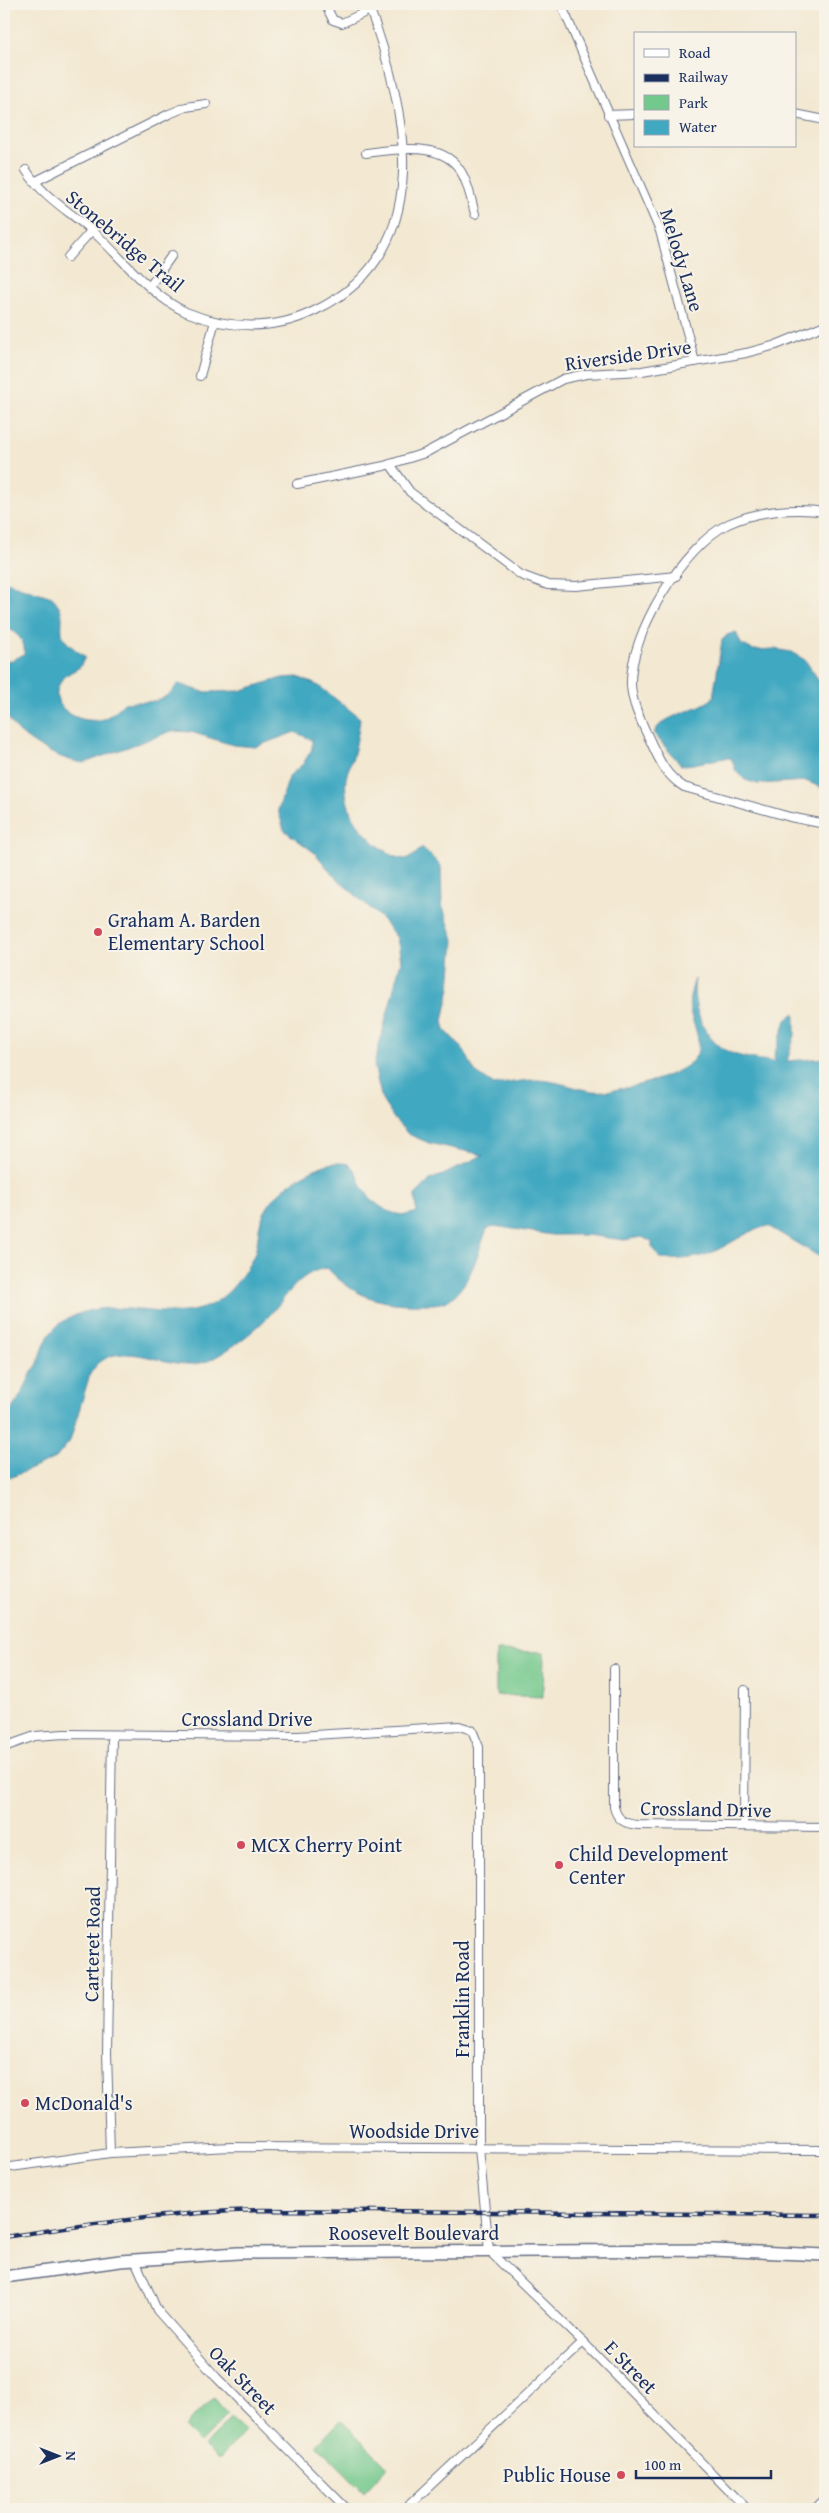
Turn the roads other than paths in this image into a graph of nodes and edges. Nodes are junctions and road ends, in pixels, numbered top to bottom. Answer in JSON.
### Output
{"nodes":[{"id":1,"x":331,"y":4,"type":"edge"},
{"id":2,"x":561,"y":4,"type":"edge"},
{"id":3,"x":369,"y":7,"type":"edge"},
{"id":4,"x":206,"y":104,"type":"dead end"},
{"id":5,"x":634,"y":114,"type":"edge"},
{"id":6,"x":796,"y":114,"type":"edge"},
{"id":7,"x":608,"y":115,"type":"junction"},
{"id":8,"x":825,"y":120,"type":"edge"},
{"id":9,"x":402,"y":150,"type":"junction"},
{"id":10,"x":366,"y":153,"type":"dead end"},
{"id":11,"x":26,"y":170,"type":"dead end"},
{"id":12,"x":36,"y":181,"type":"junction"},
{"id":13,"x":476,"y":214,"type":"dead end"},
{"id":14,"x":92,"y":230,"type":"junction"},
{"id":15,"x":172,"y":255,"type":"dead end"},
{"id":16,"x":68,"y":257,"type":"dead end"},
{"id":17,"x":150,"y":286,"type":"junction"},
{"id":18,"x":215,"y":321,"type":"junction"},
{"id":19,"x":825,"y":325,"type":"edge"},
{"id":20,"x":695,"y":362,"type":"junction"},
{"id":21,"x":200,"y":376,"type":"dead end"},
{"id":22,"x":390,"y":464,"type":"junction"},
{"id":23,"x":297,"y":484,"type":"dead end"},
{"id":24,"x":825,"y":512,"type":"edge"},
{"id":25,"x":676,"y":576,"type":"junction"},
{"id":26,"x":825,"y":824,"type":"edge"},
{"id":27,"x":614,"y":1669,"type":"dead end"},
{"id":28,"x":746,"y":1690,"type":"dead end"},
{"id":29,"x":112,"y":1735,"type":"junction"},
{"id":30,"x":4,"y":1747,"type":"edge"},
{"id":31,"x":479,"y":1747,"type":"joint"},
{"id":32,"x":744,"y":1825,"type":"junction"},
{"id":33,"x":825,"y":1827,"type":"edge"},
{"id":34,"x":479,"y":2148,"type":"junction"},
{"id":35,"x":825,"y":2150,"type":"edge"},
{"id":36,"x":110,"y":2152,"type":"junction"},
{"id":37,"x":4,"y":2168,"type":"edge"},
{"id":38,"x":489,"y":2251,"type":"junction"},
{"id":39,"x":825,"y":2255,"type":"edge"},
{"id":40,"x":134,"y":2260,"type":"junction"},
{"id":41,"x":4,"y":2277,"type":"edge"},
{"id":42,"x":583,"y":2342,"type":"junction"},
{"id":43,"x":825,"y":2499,"type":"edge"},
{"id":44,"x":347,"y":2509,"type":"edge"},
{"id":45,"x":405,"y":2509,"type":"edge"},
{"id":46,"x":748,"y":2509,"type":"edge"},
{"id":47,"x":815,"y":2509,"type":"edge"}],
"edges":[{"from":1,"to":3,"type":"street"},
{"from":2,"to":7,"type":"street","name":"Melody Lane"},
{"from":3,"to":9,"type":"street","name":"Stonebridge Trail"},
{"from":4,"to":12,"type":"street"},
{"from":5,"to":7,"type":"street"},
{"from":6,"to":8,"type":"street"},
{"from":7,"to":20,"type":"street","name":"Melody Lane"},
{"from":9,"to":10,"type":"street"},
{"from":9,"to":13,"type":"street"},
{"from":9,"to":18,"type":"street","name":"Stonebridge Trail"},
{"from":11,"to":12,"type":"street","name":"Stonebridge Trail"},
{"from":12,"to":14,"type":"street","name":"Stonebridge Trail"},
{"from":14,"to":16,"type":"street"},
{"from":14,"to":17,"type":"street","name":"Stonebridge Trail"},
{"from":15,"to":17,"type":"street"},
{"from":17,"to":18,"type":"street","name":"Stonebridge Trail"},
{"from":18,"to":21,"type":"street"},
{"from":19,"to":20,"type":"street","name":"Riverside Drive"},
{"from":20,"to":22,"type":"street","name":"Riverside Drive"},
{"from":22,"to":23,"type":"street","name":"Riverside Drive"},
{"from":22,"to":25,"type":"street"},
{"from":24,"to":25,"type":"street"},
{"from":25,"to":26,"type":"street"},
{"from":27,"to":32,"type":"street","name":"Crossland Drive"},
{"from":28,"to":32,"type":"street"},
{"from":29,"to":30,"type":"street","name":"Crossland Drive"},
{"from":29,"to":31,"type":"street","name":"Crossland Drive"},
{"from":29,"to":36,"type":"street","name":"Carteret Road"},
{"from":31,"to":34,"type":"street","name":"Franklin Road"},
{"from":32,"to":33,"type":"street","name":"Crossland Drive"},
{"from":34,"to":35,"type":"street","name":"Woodside Drive"},
{"from":34,"to":36,"type":"street","name":"Woodside Drive"},
{"from":34,"to":38,"type":"street","name":"Franklin Road"},
{"from":36,"to":37,"type":"street","name":"Woodside Drive"},
{"from":38,"to":39,"type":"street","name":"Roosevelt Boulevard"},
{"from":38,"to":40,"type":"street","name":"Roosevelt Boulevard"},
{"from":38,"to":42,"type":"street","name":"E Street"},
{"from":40,"to":41,"type":"street","name":"Roosevelt Boulevard"},
{"from":40,"to":44,"type":"street","name":"Oak Street"},
{"from":42,"to":45,"type":"street"},
{"from":42,"to":46,"type":"street","name":"E Street"},
{"from":43,"to":47,"type":"street"}]}
